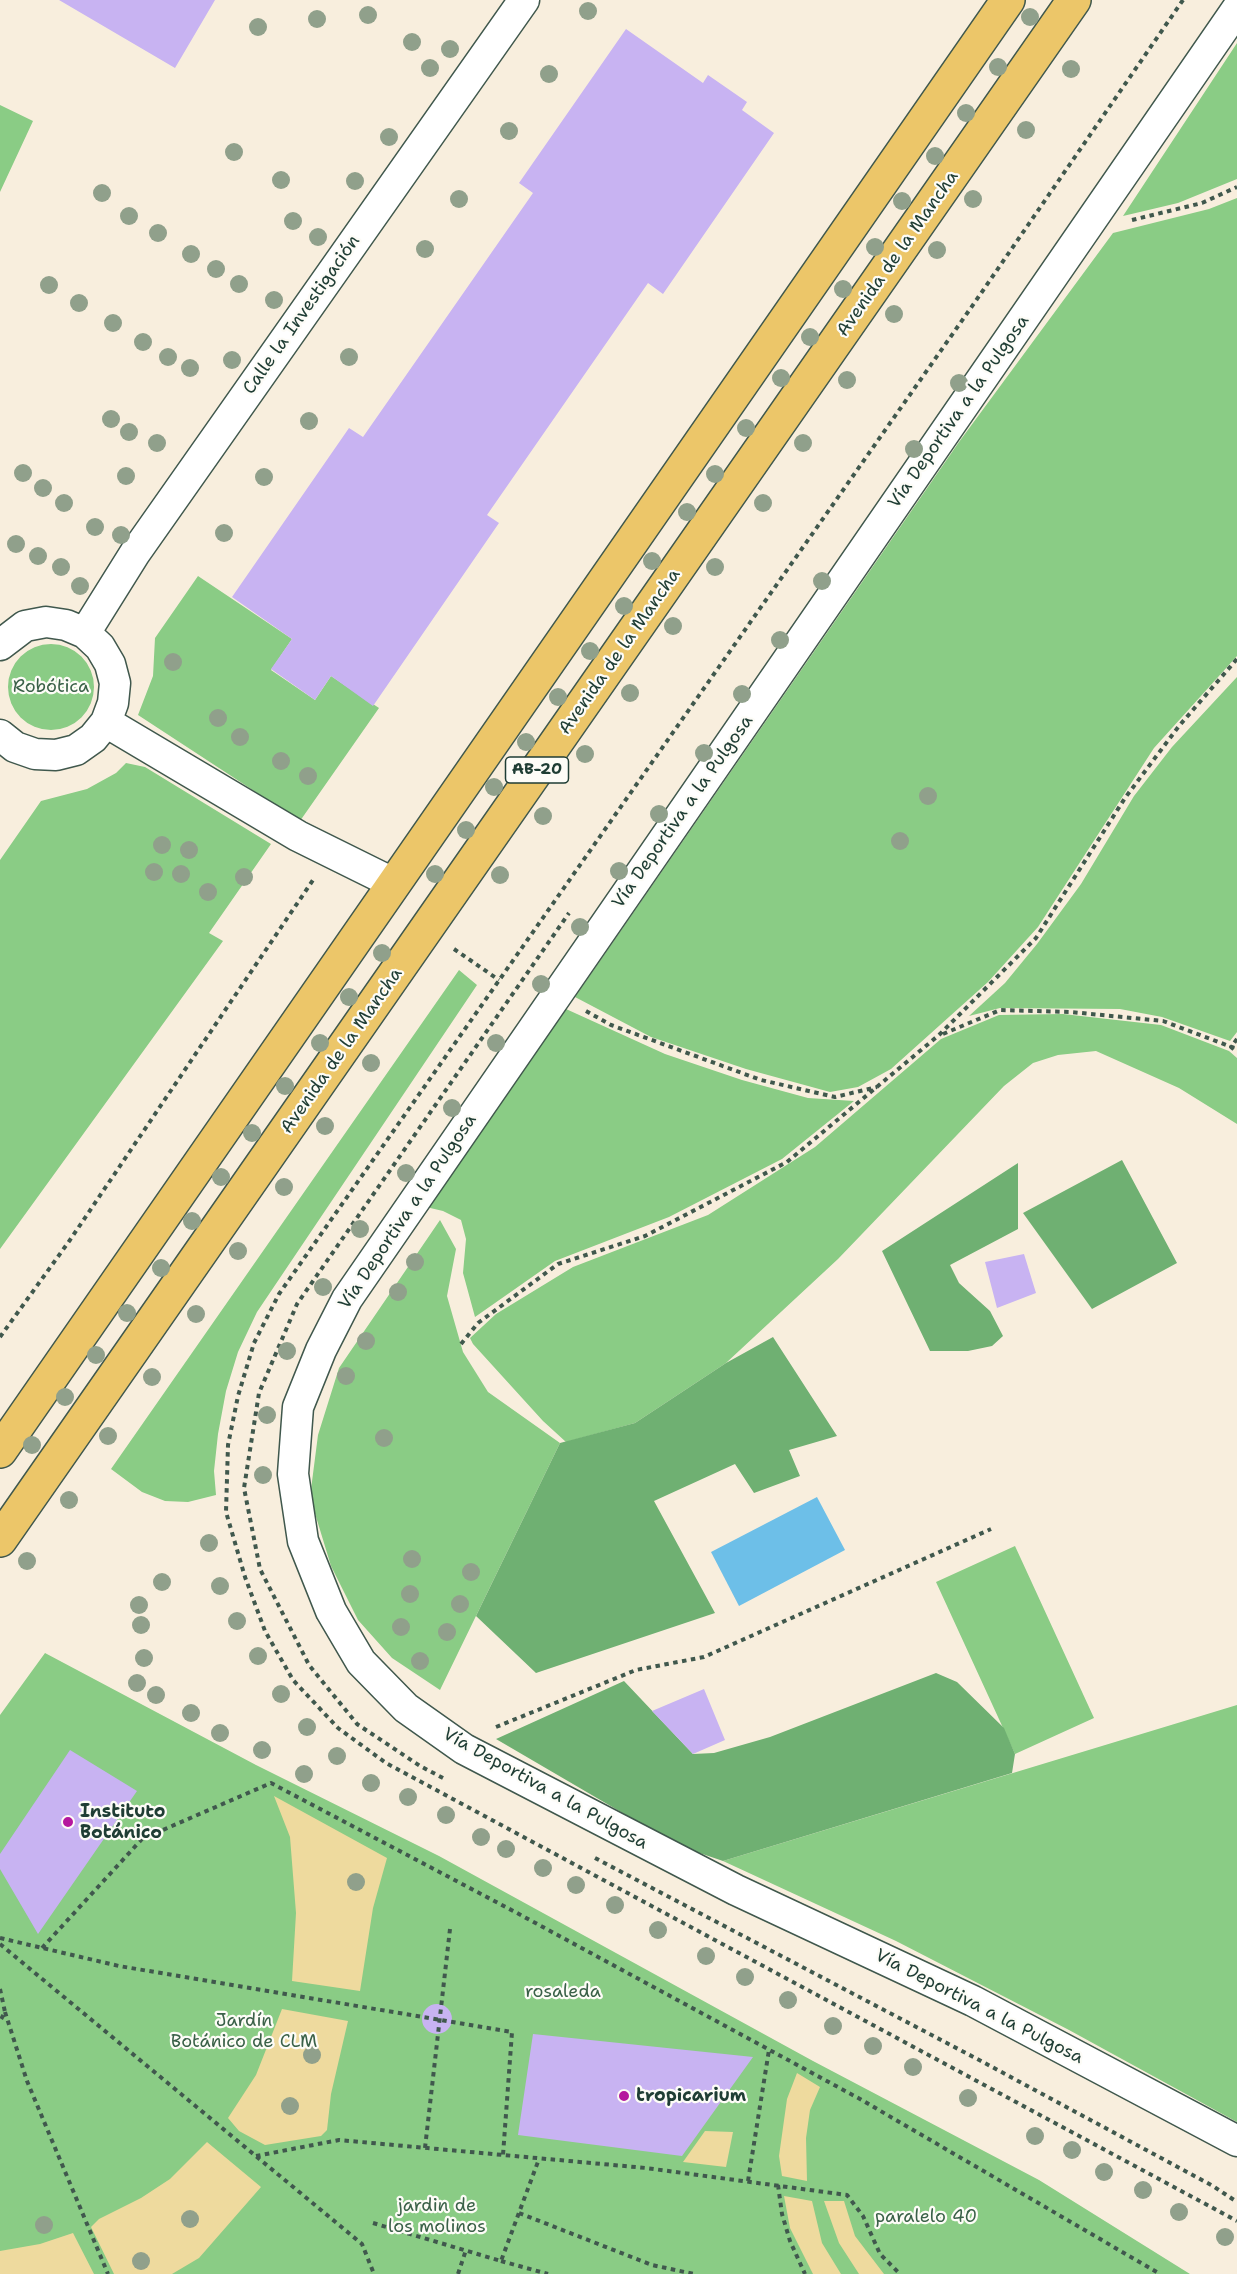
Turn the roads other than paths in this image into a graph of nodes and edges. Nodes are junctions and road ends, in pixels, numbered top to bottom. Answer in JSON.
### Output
{"nodes":[{"id":1,"x":524,"y":0,"type":"edge"},
{"id":2,"x":1008,"y":0,"type":"edge"},
{"id":3,"x":1074,"y":0,"type":"edge"},
{"id":4,"x":1237,"y":9,"type":"edge"},
{"id":5,"x":85,"y":633,"type":"junction"},
{"id":6,"x":0,"y":645,"type":"edge"},
{"id":7,"x":106,"y":722,"type":"junction"},
{"id":8,"x":5,"y":748,"type":"edge"},
{"id":9,"x":395,"y":884,"type":"junction"},
{"id":10,"x":0,"y":1451,"type":"edge"},
{"id":11,"x":0,"y":1540,"type":"edge"},
{"id":12,"x":1237,"y":2141,"type":"edge"}],
"edges":[{"from":1,"to":5,"type":"street","name":"Calle la Investigación"},
{"from":2,"to":9,"type":"main road","number":"AB-20"},
{"from":3,"to":11,"type":"main road","name":"Avenida de la Mancha","number":"AB-20"},
{"from":4,"to":12,"type":"street","name":"Vía Deportiva a la Pulgosa"},
{"from":5,"to":6,"type":"street"},
{"from":5,"to":7,"type":"street"},
{"from":7,"to":8,"type":"street"},
{"from":7,"to":9,"type":"street"},
{"from":9,"to":10,"type":"main road","number":"AB-20"}]}
